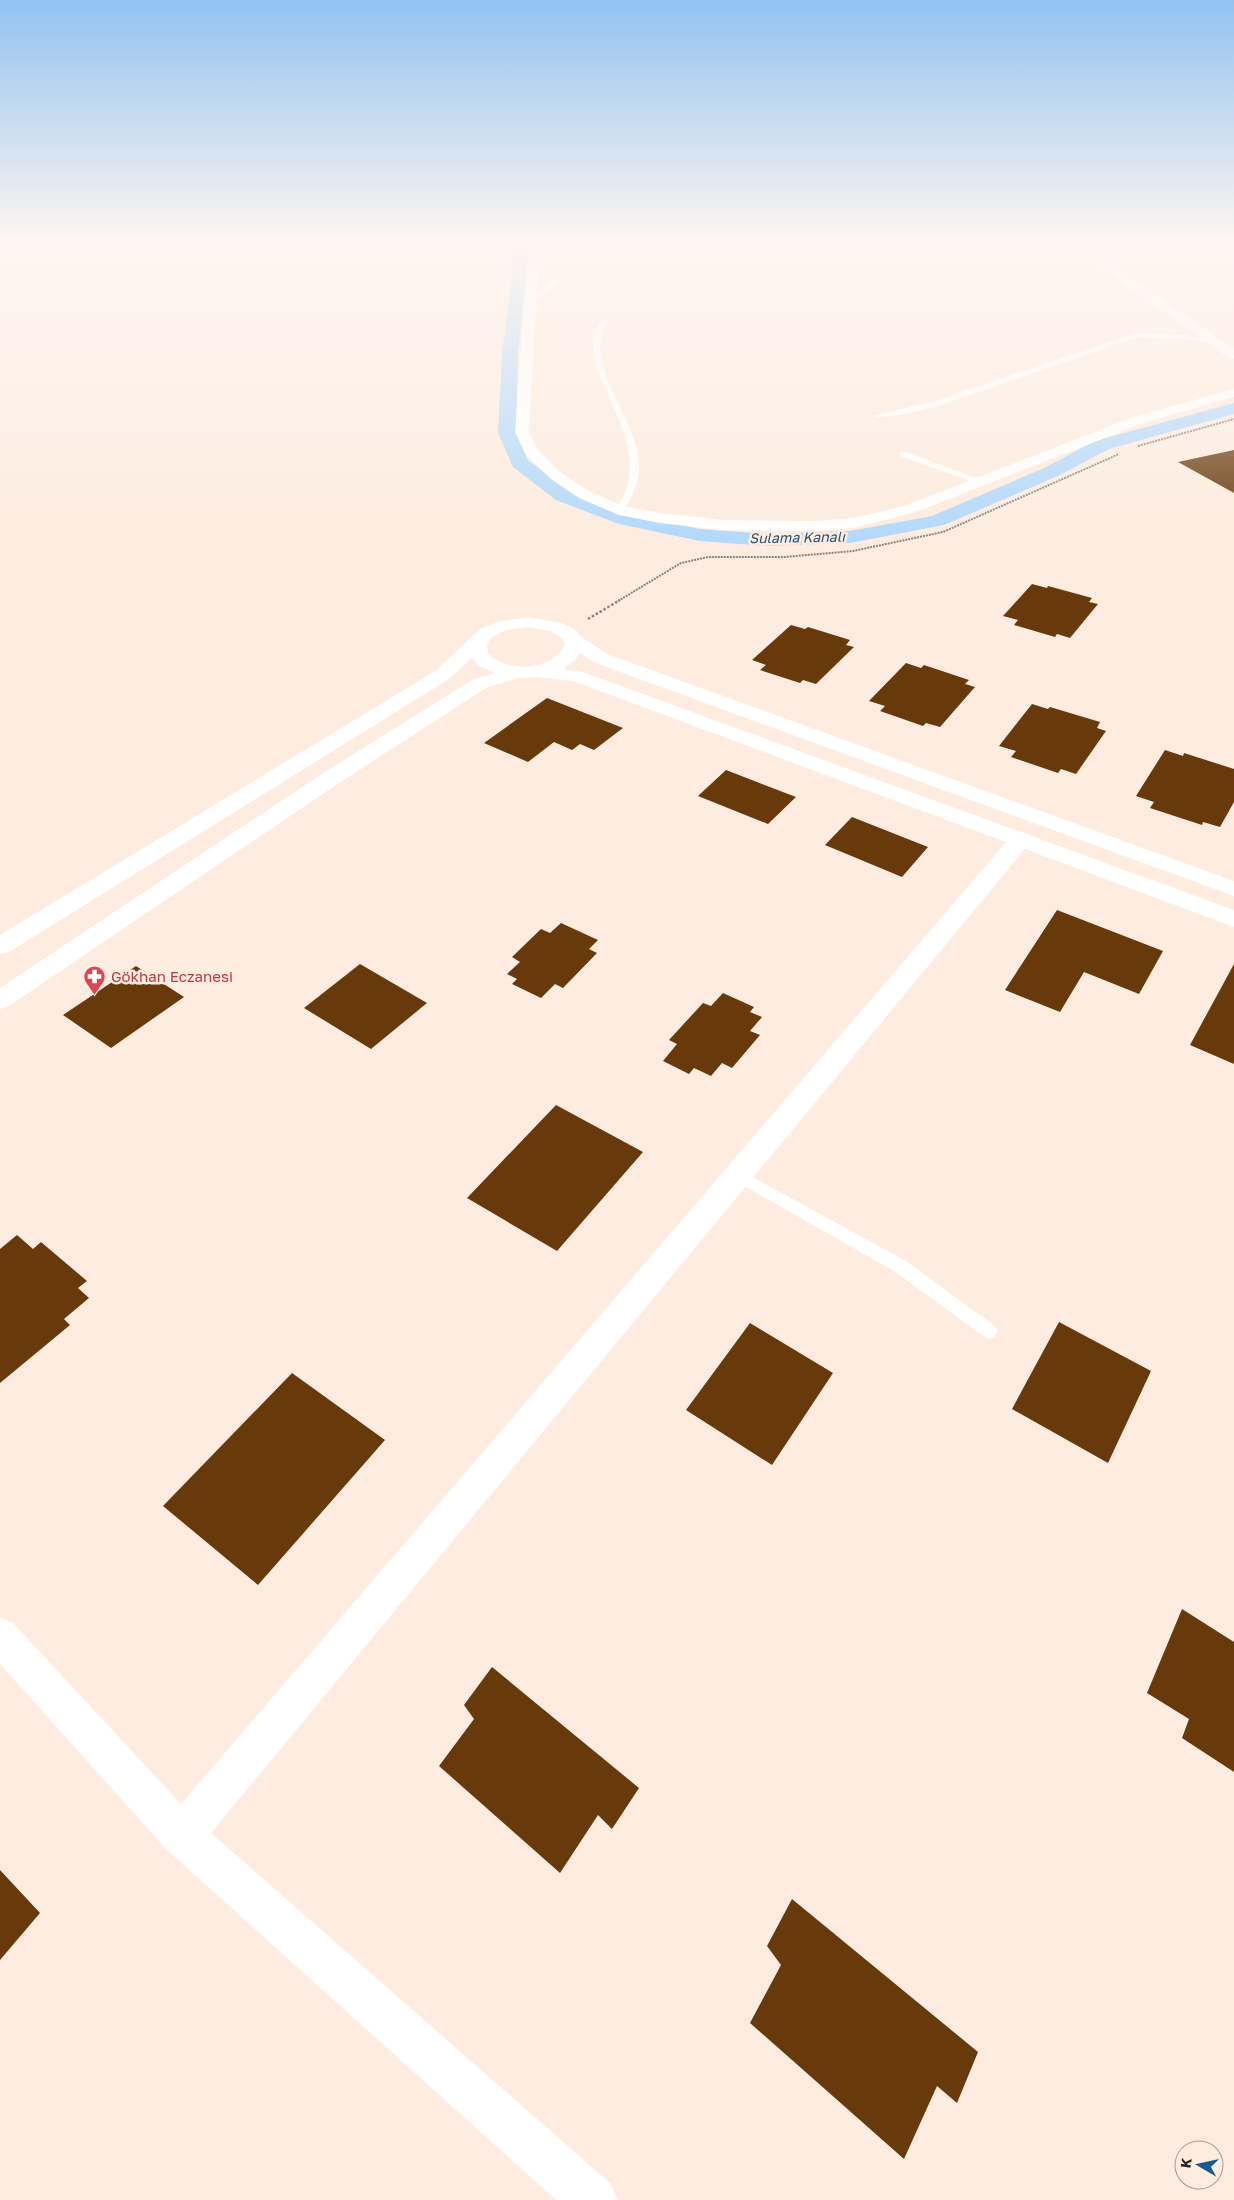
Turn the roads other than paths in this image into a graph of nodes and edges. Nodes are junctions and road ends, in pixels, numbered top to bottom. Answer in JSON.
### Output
{"nodes":[{"id":1,"x":528,"y":343,"type":"edge"},
{"id":2,"x":598,"y":343,"type":"edge"},
{"id":3,"x":1111,"y":343,"type":"edge"},
{"id":4,"x":1215,"y":343,"type":"edge"},
{"id":5,"x":1234,"y":355,"type":"edge"},
{"id":6,"x":1234,"y":393,"type":"edge"},
{"id":7,"x":877,"y":416,"type":"dead end"},
{"id":8,"x":903,"y":454,"type":"dead end"},
{"id":9,"x":983,"y":482,"type":"junction"},
{"id":10,"x":619,"y":510,"type":"junction"},
{"id":11,"x":573,"y":640,"type":"junction"},
{"id":12,"x":479,"y":641,"type":"junction"},
{"id":13,"x":525,"y":672,"type":"junction"},
{"id":14,"x":1021,"y":839,"type":"junction"},
{"id":15,"x":1234,"y":889,"type":"edge"},
{"id":16,"x":1234,"y":918,"type":"edge"},
{"id":17,"x":0,"y":946,"type":"edge"},
{"id":18,"x":0,"y":1000,"type":"edge"},
{"id":19,"x":738,"y":1175,"type":"junction"},
{"id":20,"x":989,"y":1330,"type":"dead end"},
{"id":21,"x":0,"y":1636,"type":"edge"},
{"id":22,"x":182,"y":1835,"type":"junction"},
{"id":23,"x":593,"y":2200,"type":"edge"}],
"edges":[{"from":1,"to":10,"type":"street"},
{"from":2,"to":10,"type":"lane"},
{"from":3,"to":7,"type":"lane"},
{"from":4,"to":5,"type":"street"},
{"from":6,"to":9,"type":"street"},
{"from":8,"to":9,"type":"lane"},
{"from":9,"to":10,"type":"street"},
{"from":11,"to":12,"type":"street"},
{"from":11,"to":13,"type":"street"},
{"from":11,"to":15,"type":"street"},
{"from":12,"to":13,"type":"street"},
{"from":12,"to":17,"type":"street"},
{"from":13,"to":14,"type":"street"},
{"from":13,"to":18,"type":"street"},
{"from":14,"to":16,"type":"street"},
{"from":14,"to":19,"type":"street"},
{"from":19,"to":20,"type":"lane"},
{"from":19,"to":22,"type":"street"},
{"from":21,"to":22,"type":"street"},
{"from":22,"to":23,"type":"street"}]}
